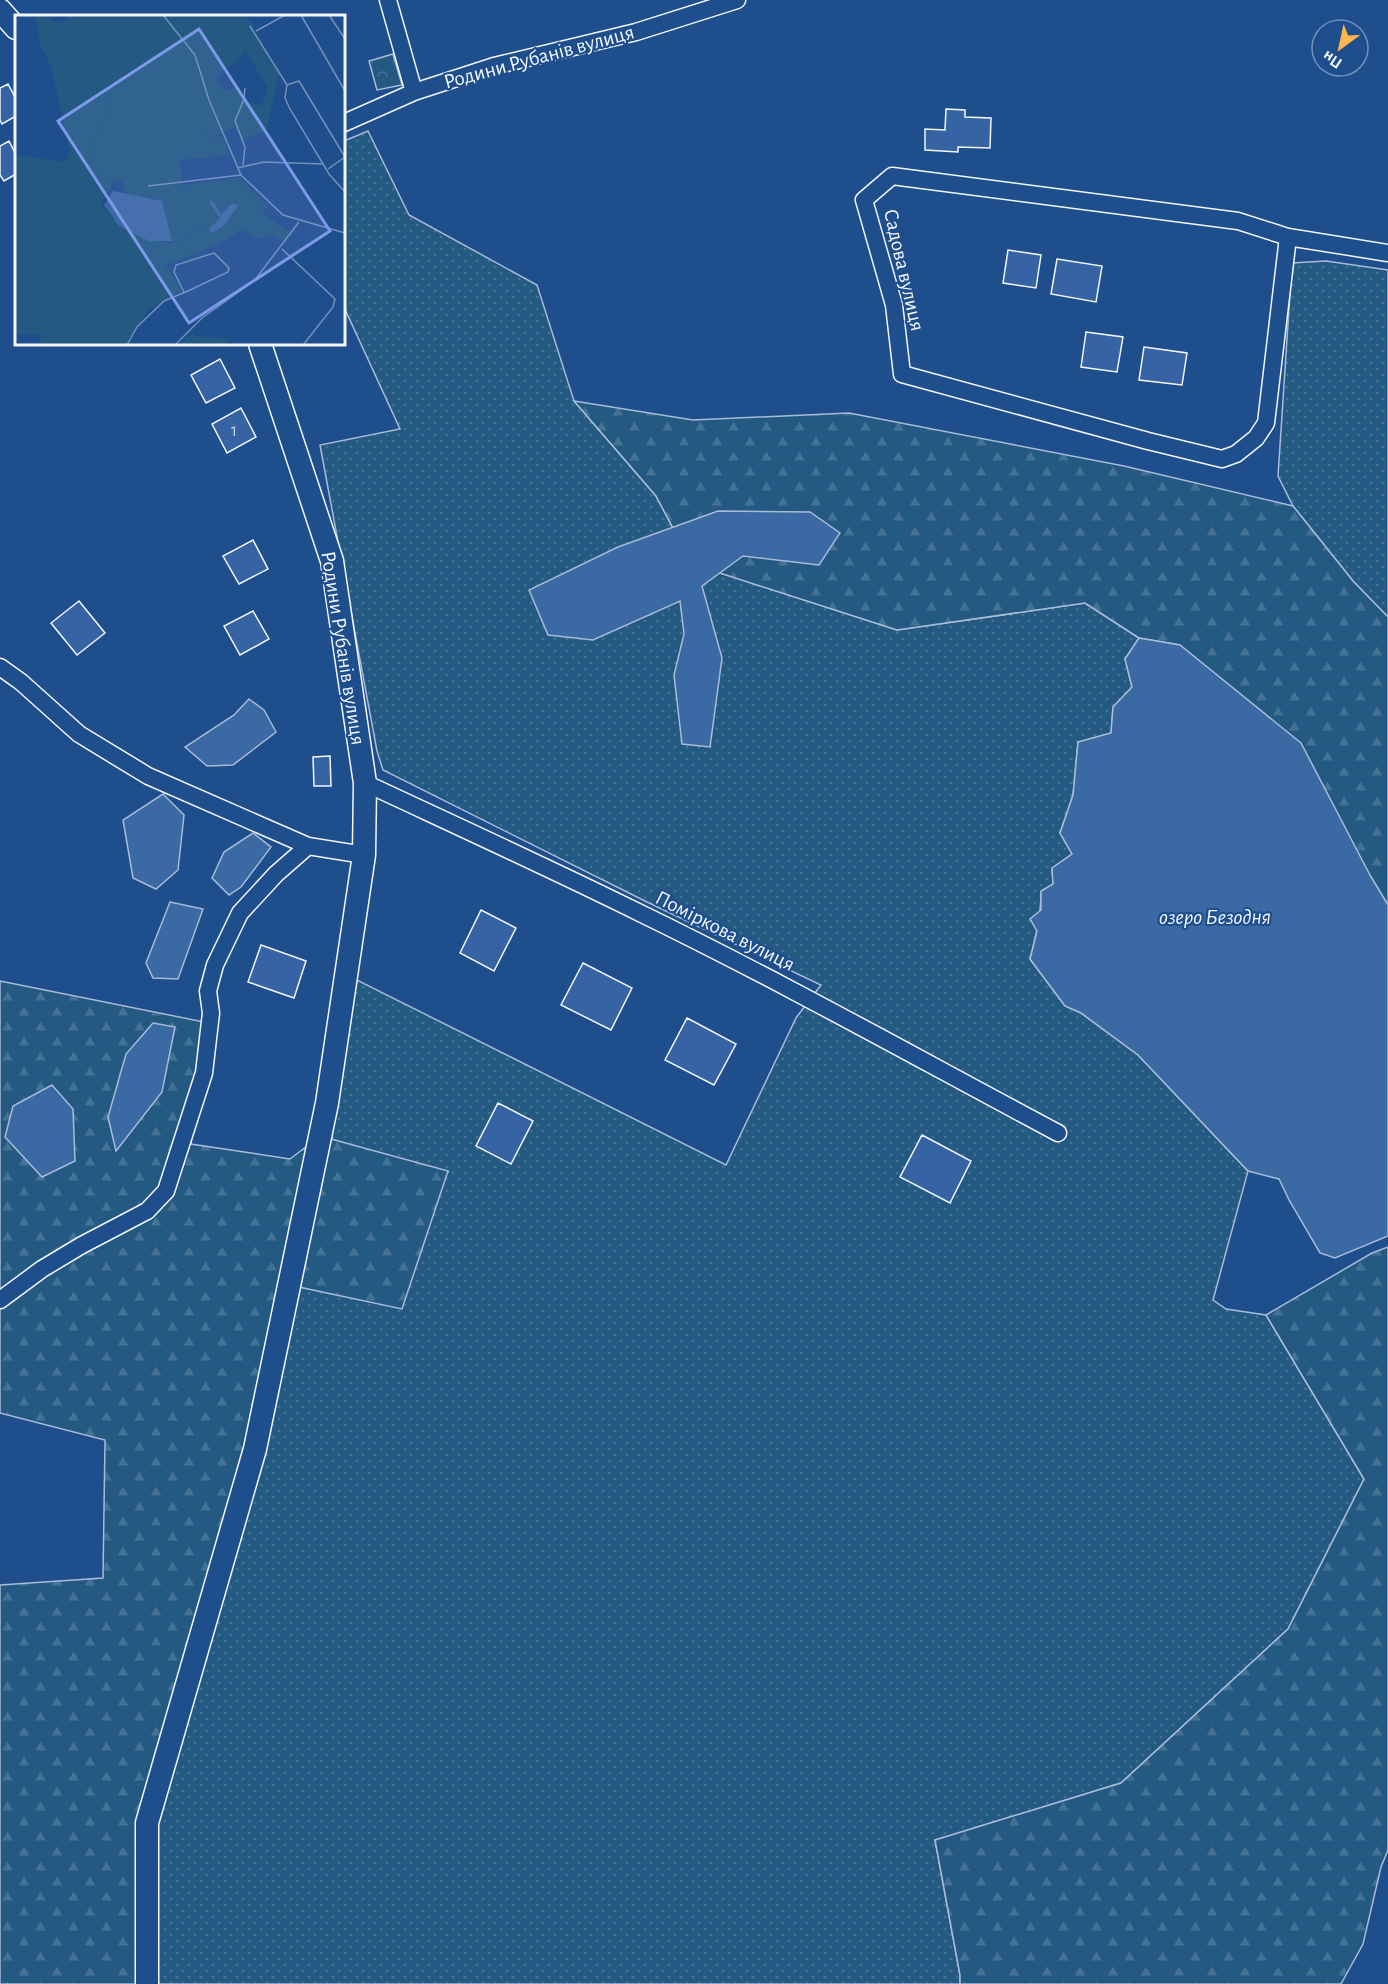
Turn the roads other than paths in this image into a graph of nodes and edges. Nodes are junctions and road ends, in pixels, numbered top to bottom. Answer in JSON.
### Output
{"nodes":[{"id":1,"x":388,"y":0,"type":"edge"},
{"id":2,"x":737,"y":0,"type":"edge"},
{"id":3,"x":0,"y":10,"type":"edge"},
{"id":4,"x":15,"y":27,"type":"edge"},
{"id":5,"x":414,"y":92,"type":"junction"},
{"id":6,"x":345,"y":123,"type":"edge"},
{"id":7,"x":1288,"y":237,"type":"junction"},
{"id":8,"x":1388,"y":253,"type":"edge"},
{"id":9,"x":260,"y":345,"type":"edge"},
{"id":10,"x":0,"y":667,"type":"edge"},
{"id":11,"x":365,"y":783,"type":"junction"},
{"id":12,"x":308,"y":846,"type":"junction"},
{"id":13,"x":364,"y":855,"type":"junction"},
{"id":14,"x":1058,"y":1133,"type":"dead end"},
{"id":15,"x":0,"y":1300,"type":"edge"},
{"id":16,"x":147,"y":1984,"type":"edge"}],
"edges":[{"from":1,"to":5,"type":"street"},
{"from":2,"to":5,"type":"street","name":"Родини Рубанів вулиця"},
{"from":3,"to":4,"type":"street"},
{"from":5,"to":6,"type":"street","name":"Родини Рубанів вулиця"},
{"from":7,"to":7,"type":"street","name":"Садова вулиця"},
{"from":7,"to":8,"type":"street"},
{"from":9,"to":11,"type":"street","name":"Родини Рубанів вулиця"},
{"from":10,"to":12,"type":"street"},
{"from":11,"to":13,"type":"street","name":"Родини Рубанів вулиця"},
{"from":11,"to":14,"type":"street","name":"Поміркова вулиця"},
{"from":12,"to":13,"type":"street"},
{"from":12,"to":15,"type":"street"},
{"from":13,"to":16,"type":"street","name":"Родини Рубанів вулиця"}]}
